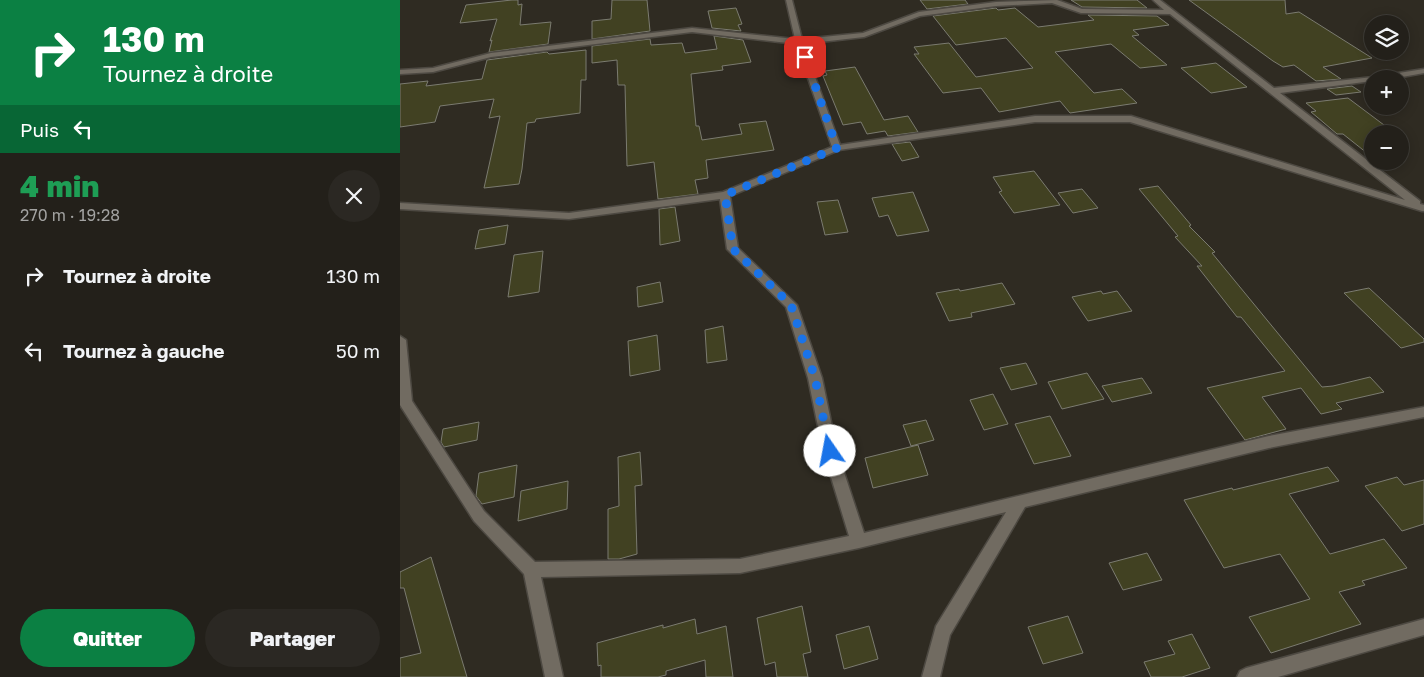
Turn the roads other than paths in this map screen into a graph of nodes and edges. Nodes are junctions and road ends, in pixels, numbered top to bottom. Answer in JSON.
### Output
{"nodes":[{"id":1,"x":789,"y":0,"type":"edge"},
{"id":2,"x":1156,"y":0,"type":"edge"},
{"id":3,"x":1172,"y":12,"type":"junction"},
{"id":4,"x":799,"y":42,"type":"junction"},
{"id":5,"x":1424,"y":71,"type":"edge"},
{"id":6,"x":400,"y":72,"type":"edge"},
{"id":7,"x":1409,"y":73,"type":"edge"},
{"id":8,"x":1364,"y":80,"type":"edge"},
{"id":9,"x":1272,"y":91,"type":"junction"},
{"id":10,"x":837,"y":148,"type":"junction"},
{"id":11,"x":725,"y":195,"type":"junction"},
{"id":12,"x":400,"y":206,"type":"edge"},
{"id":13,"x":1423,"y":208,"type":"edge"},
{"id":14,"x":400,"y":340,"type":"edge"},
{"id":15,"x":402,"y":402,"type":"edge"},
{"id":16,"x":1424,"y":412,"type":"edge"},
{"id":17,"x":1020,"y":502,"type":"junction"},
{"id":18,"x":859,"y":541,"type":"junction"},
{"id":19,"x":531,"y":570,"type":"junction"},
{"id":20,"x":1424,"y":627,"type":"edge"},
{"id":21,"x":554,"y":677,"type":"edge"},
{"id":22,"x":931,"y":677,"type":"edge"},
{"id":23,"x":1246,"y":677,"type":"edge"}],
"edges":[{"from":1,"to":4,"type":"street"},
{"from":2,"to":3,"type":"street"},
{"from":3,"to":4,"type":"street"},
{"from":3,"to":9,"type":"street"},
{"from":4,"to":6,"type":"street"},
{"from":4,"to":10,"type":"street"},
{"from":5,"to":7,"type":"street"},
{"from":8,"to":9,"type":"street"},
{"from":9,"to":13,"type":"street"},
{"from":10,"to":11,"type":"street"},
{"from":10,"to":13,"type":"street"},
{"from":11,"to":12,"type":"street"},
{"from":11,"to":18,"type":"street"},
{"from":14,"to":15,"type":"street"},
{"from":15,"to":19,"type":"street"},
{"from":16,"to":17,"type":"street"},
{"from":17,"to":18,"type":"street"},
{"from":17,"to":22,"type":"street"},
{"from":18,"to":19,"type":"street"},
{"from":19,"to":21,"type":"street"},
{"from":20,"to":23,"type":"street"}]}
